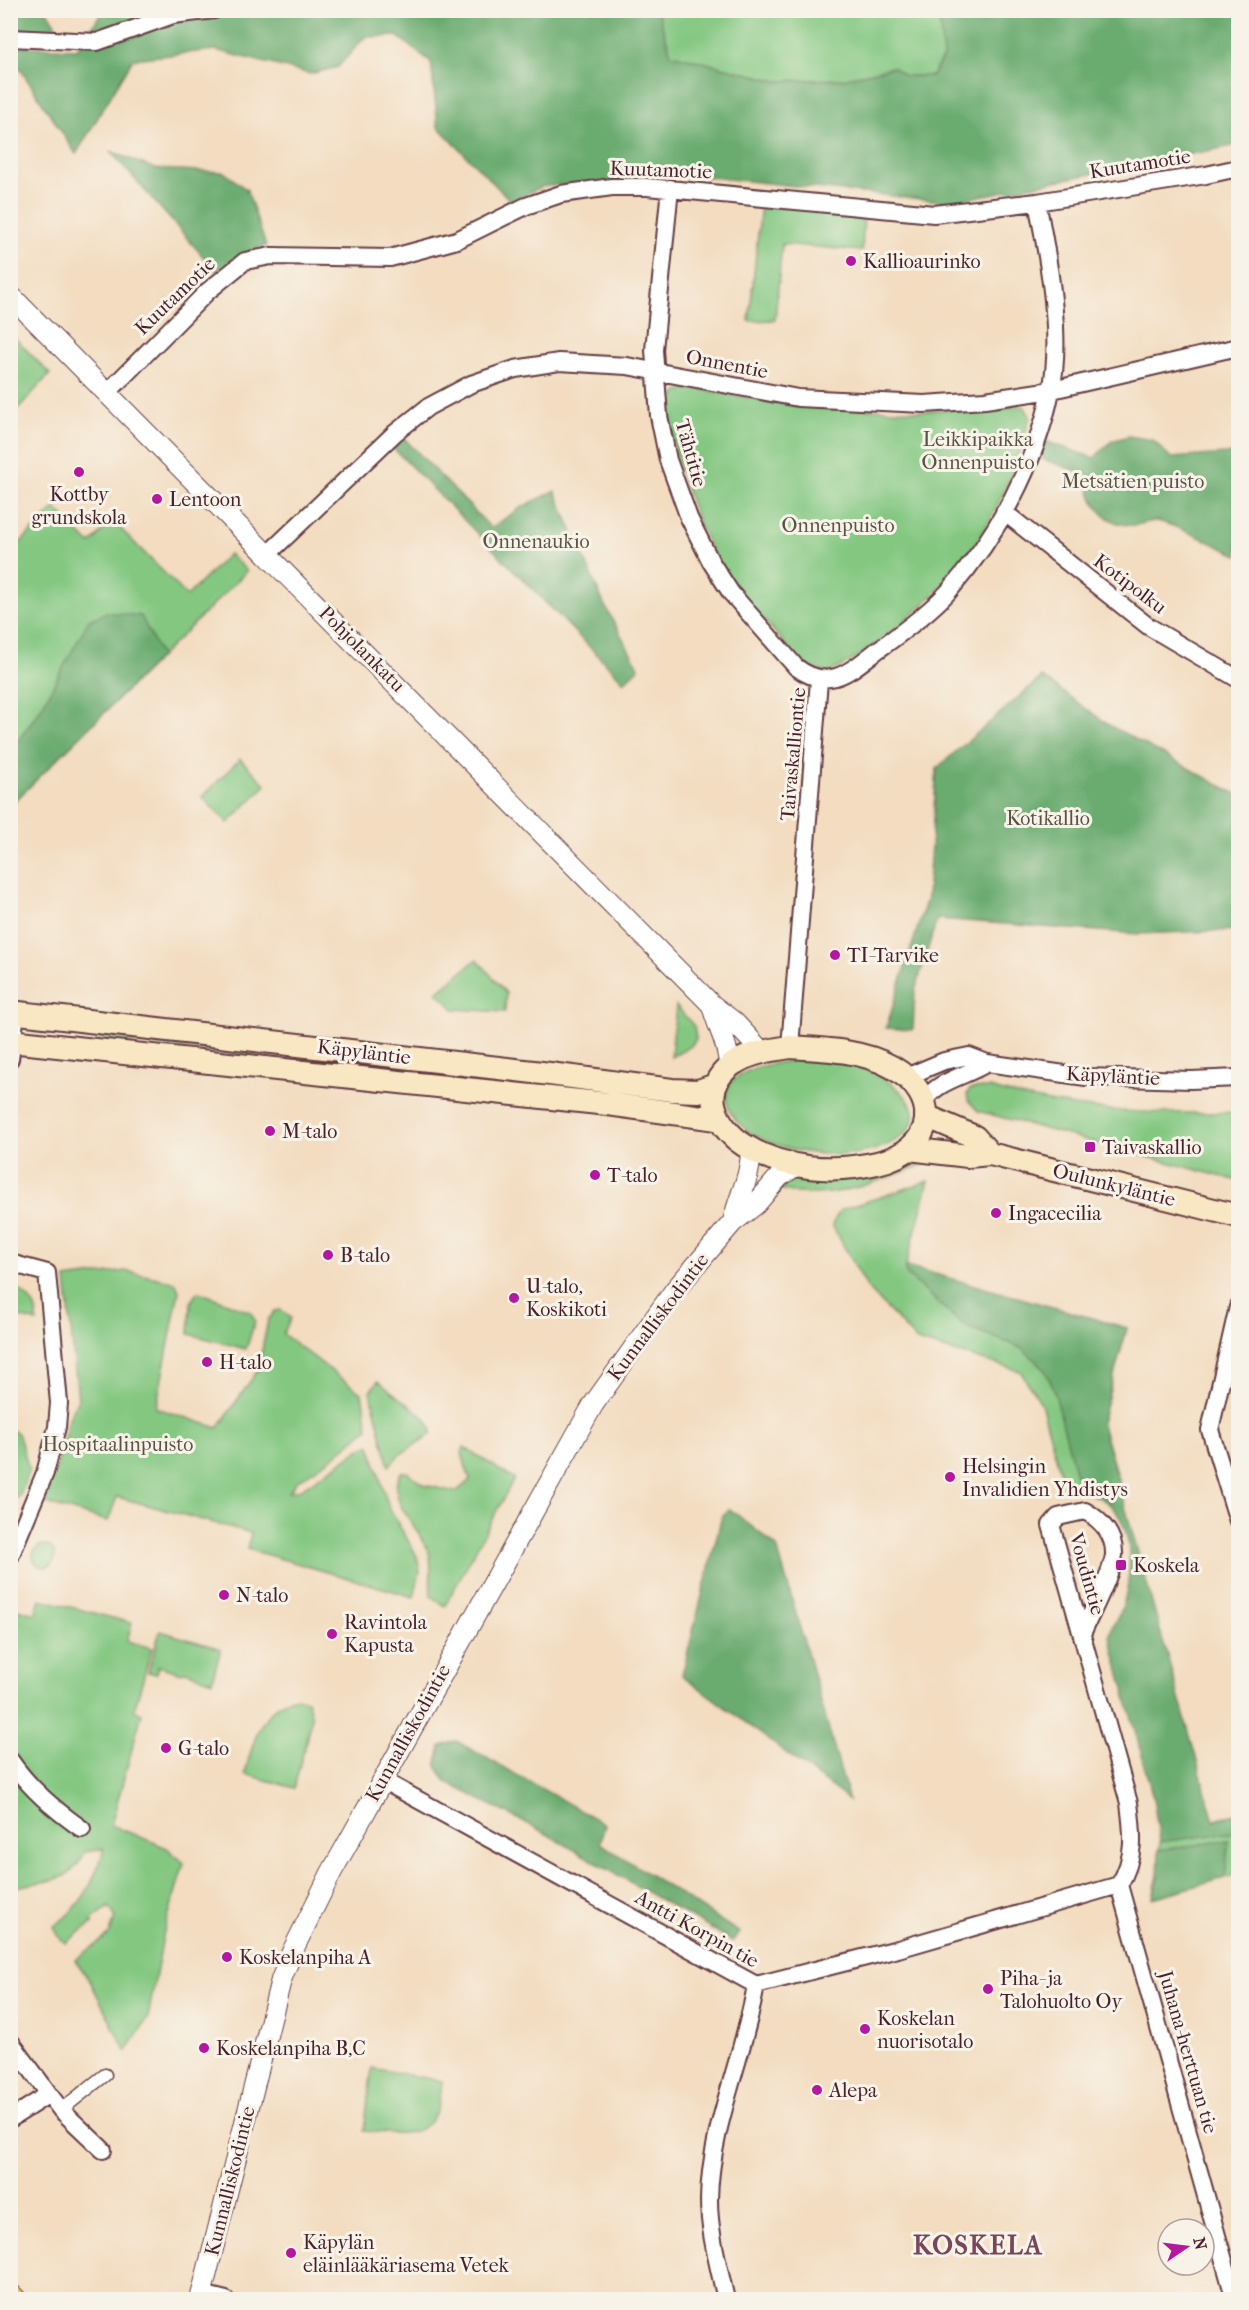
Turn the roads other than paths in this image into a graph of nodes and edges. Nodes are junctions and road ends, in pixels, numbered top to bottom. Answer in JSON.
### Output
{"nodes":[{"id":1,"x":214,"y":10,"type":"edge"},
{"id":2,"x":10,"y":38,"type":"edge"},
{"id":3,"x":1239,"y":168,"type":"edge"},
{"id":4,"x":670,"y":188,"type":"junction"},
{"id":5,"x":1036,"y":202,"type":"junction"},
{"id":6,"x":10,"y":295,"type":"edge"},
{"id":7,"x":1239,"y":347,"type":"edge"},
{"id":8,"x":655,"y":372,"type":"junction"},
{"id":9,"x":1052,"y":390,"type":"junction"},
{"id":10,"x":108,"y":392,"type":"junction"},
{"id":11,"x":1004,"y":512,"type":"junction"},
{"id":12,"x":268,"y":554,"type":"junction"},
{"id":13,"x":1239,"y":679,"type":"edge"},
{"id":14,"x":819,"y":680,"type":"junction"},
{"id":15,"x":712,"y":1005,"type":"junction"},
{"id":16,"x":13,"y":1012,"type":"edge"},
{"id":17,"x":11,"y":1047,"type":"edge"},
{"id":18,"x":790,"y":1047,"type":"junction"},
{"id":19,"x":762,"y":1052,"type":"junction"},
{"id":20,"x":987,"y":1064,"type":"junction"},
{"id":21,"x":723,"y":1076,"type":"junction"},
{"id":22,"x":906,"y":1077,"type":"junction"},
{"id":23,"x":1239,"y":1078,"type":"edge"},
{"id":24,"x":925,"y":1109,"type":"junction"},
{"id":25,"x":717,"y":1119,"type":"junction"},
{"id":26,"x":751,"y":1149,"type":"junction"},
{"id":27,"x":909,"y":1149,"type":"junction"},
{"id":28,"x":990,"y":1154,"type":"junction"},
{"id":29,"x":796,"y":1165,"type":"junction"},
{"id":30,"x":1239,"y":1216,"type":"edge"},
{"id":31,"x":733,"y":1221,"type":"junction"},
{"id":32,"x":10,"y":1263,"type":"edge"},
{"id":33,"x":1239,"y":1307,"type":"edge"},
{"id":34,"x":1230,"y":1473,"type":"edge"},
{"id":35,"x":1239,"y":1521,"type":"edge"},
{"id":36,"x":10,"y":1557,"type":"edge"},
{"id":37,"x":1082,"y":1634,"type":"junction"},
{"id":38,"x":10,"y":1760,"type":"edge"},
{"id":39,"x":382,"y":1780,"type":"junction"},
{"id":40,"x":82,"y":1829,"type":"dead end"},
{"id":41,"x":1119,"y":1885,"type":"junction"},
{"id":42,"x":756,"y":1985,"type":"junction"},
{"id":43,"x":10,"y":2041,"type":"edge"},
{"id":44,"x":105,"y":2075,"type":"dead end"},
{"id":45,"x":50,"y":2094,"type":"junction"},
{"id":46,"x":61,"y":2110,"type":"junction"},
{"id":47,"x":10,"y":2119,"type":"edge"},
{"id":48,"x":103,"y":2150,"type":"dead end"},
{"id":49,"x":201,"y":2297,"type":"edge"},
{"id":50,"x":226,"y":2300,"type":"edge"},
{"id":51,"x":726,"y":2300,"type":"edge"},
{"id":52,"x":1235,"y":2300,"type":"edge"}],
"edges":[{"from":1,"to":2,"type":"street"},
{"from":3,"to":5,"type":"street","name":"Kuutamotie"},
{"from":4,"to":5,"type":"street","name":"Kuutamotie"},
{"from":4,"to":8,"type":"street","name":"Tähtitie"},
{"from":4,"to":10,"type":"street","name":"Kuutamotie"},
{"from":5,"to":9,"type":"street","name":"Taivaskalliontie"},
{"from":6,"to":10,"type":"street","name":"Pohjolankatu"},
{"from":7,"to":9,"type":"street","name":"Onnentie"},
{"from":8,"to":9,"type":"street","name":"Onnentie"},
{"from":8,"to":12,"type":"street","name":"Onnentie"},
{"from":8,"to":14,"type":"street","name":"Tähtitie"},
{"from":9,"to":11,"type":"street","name":"Taivaskalliontie"},
{"from":10,"to":12,"type":"street","name":"Pohjolankatu"},
{"from":11,"to":13,"type":"street","name":"Kotipolku"},
{"from":11,"to":14,"type":"street","name":"Taivaskalliontie"},
{"from":12,"to":15,"type":"street","name":"Pohjolankatu"},
{"from":14,"to":18,"type":"street","name":"Taivaskalliontie"},
{"from":15,"to":19,"type":"street","name":"Pohjolankatu"},
{"from":15,"to":21,"type":"street","name":"Pohjolankatu"},
{"from":16,"to":17,"type":"street"},
{"from":16,"to":21,"type":"main road","name":"Käpyläntie"},
{"from":17,"to":25,"type":"main road","name":"Käpyläntie"},
{"from":18,"to":19,"type":"main road"},
{"from":18,"to":22,"type":"main road"},
{"from":19,"to":21,"type":"main road"},
{"from":20,"to":22,"type":"street","name":"Käpyläntie"},
{"from":20,"to":23,"type":"street","name":"Käpyläntie"},
{"from":20,"to":24,"type":"street"},
{"from":21,"to":25,"type":"main road"},
{"from":22,"to":24,"type":"main road"},
{"from":24,"to":27,"type":"main road"},
{"from":24,"to":28,"type":"main road","name":"Oulunkyläntie"},
{"from":25,"to":26,"type":"main road"},
{"from":26,"to":29,"type":"main road"},
{"from":26,"to":31,"type":"street","name":"Kunnalliskodintie"},
{"from":27,"to":28,"type":"main road","name":"Oulunkyläntie"},
{"from":27,"to":29,"type":"main road"},
{"from":28,"to":30,"type":"main road","name":"Oulunkyläntie"},
{"from":29,"to":31,"type":"street","name":"Kunnalliskodintie"},
{"from":31,"to":39,"type":"street","name":"Kunnalliskodintie"},
{"from":32,"to":36,"type":"street"},
{"from":33,"to":34,"type":"street"},
{"from":34,"to":35,"type":"street"},
{"from":37,"to":37,"type":"street","name":"Voudintie"},
{"from":37,"to":41,"type":"street","name":"Voudintie"},
{"from":38,"to":40,"type":"street"},
{"from":39,"to":42,"type":"street","name":"Antti Korpin tie"},
{"from":39,"to":49,"type":"street","name":"Kunnalliskodintie"},
{"from":41,"to":42,"type":"street","name":"Antti Korpin tie"},
{"from":41,"to":52,"type":"street","name":"Juhana-herttuan tie"},
{"from":42,"to":51,"type":"street"},
{"from":43,"to":45,"type":"street"},
{"from":44,"to":46,"type":"street"},
{"from":45,"to":46,"type":"street"},
{"from":45,"to":47,"type":"street"},
{"from":46,"to":48,"type":"street"},
{"from":49,"to":50,"type":"street"}]}
